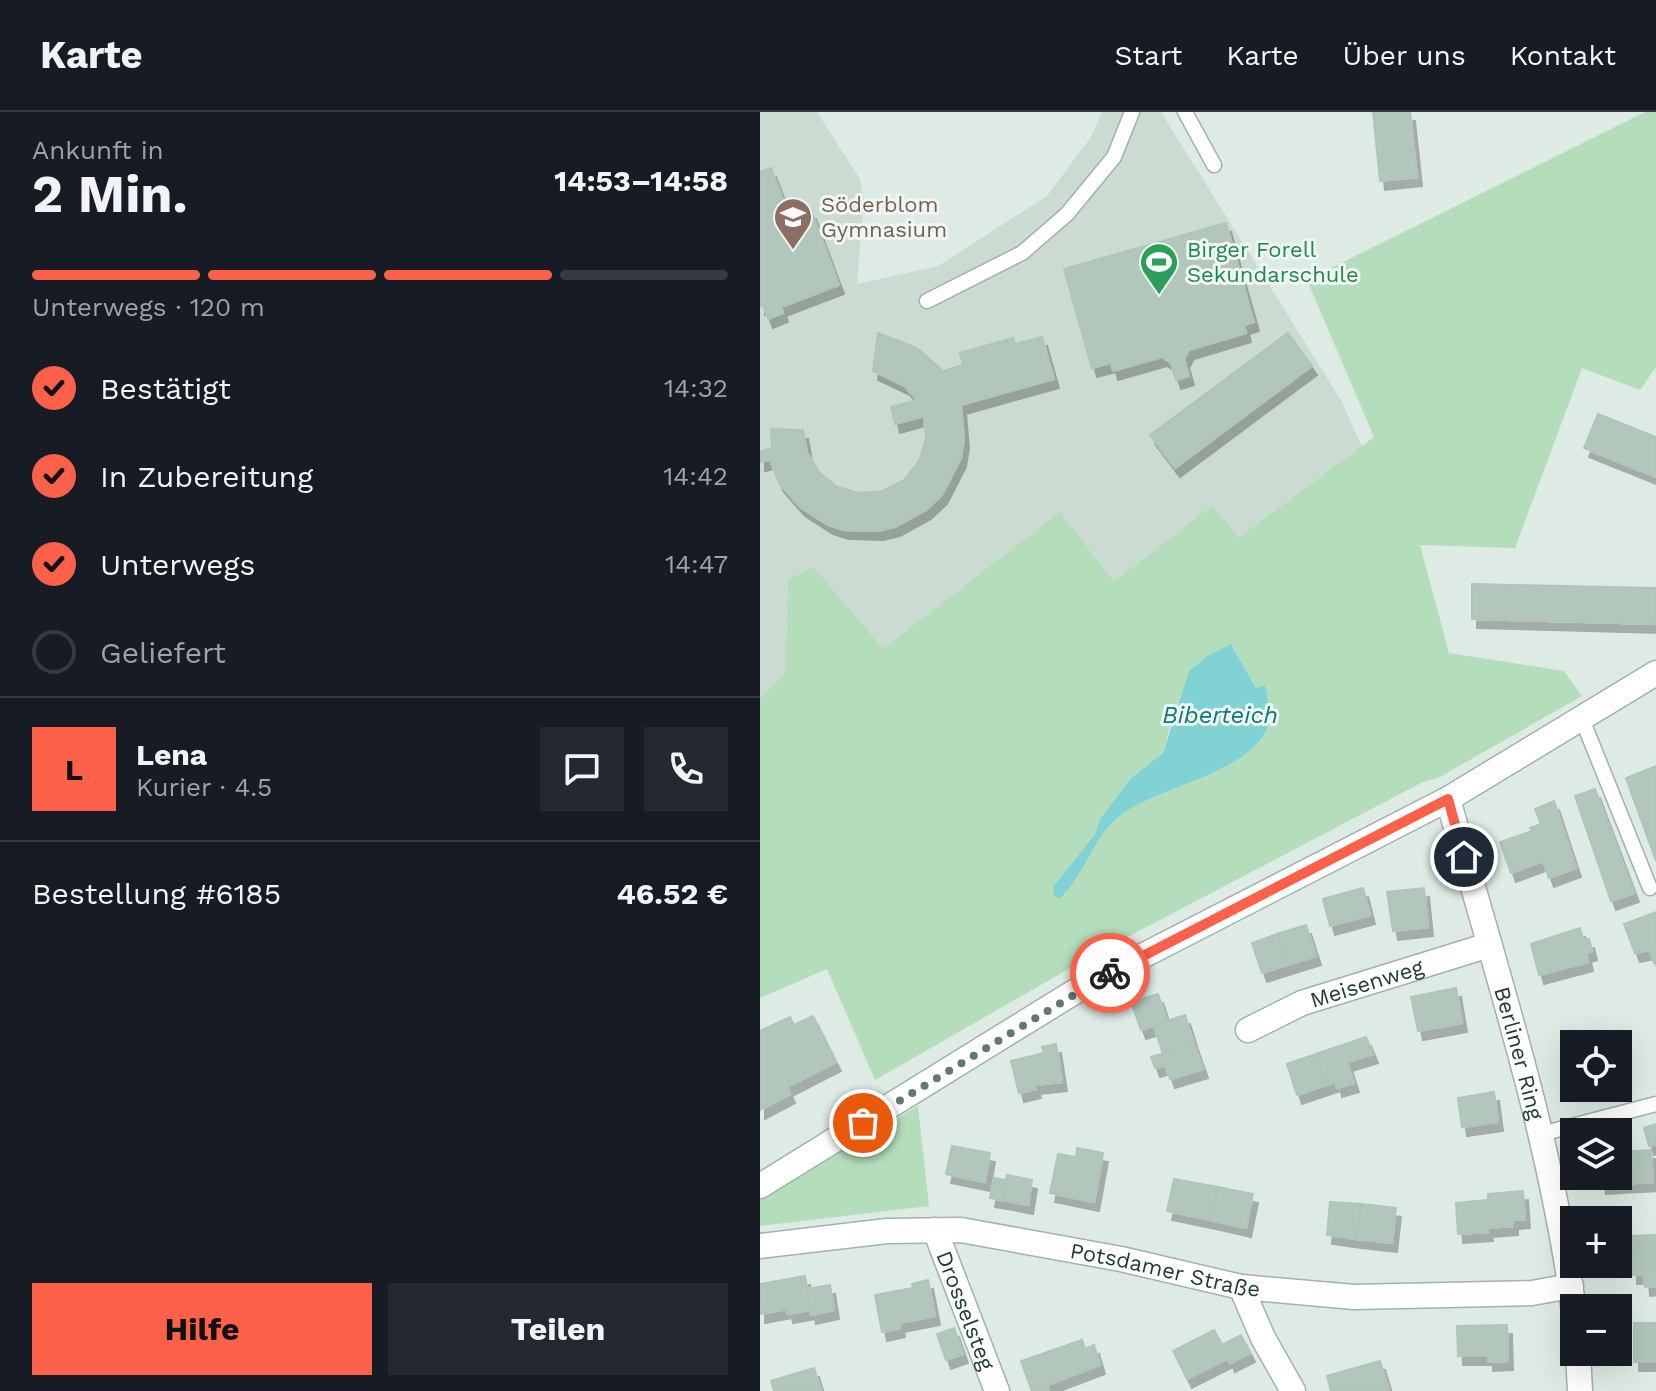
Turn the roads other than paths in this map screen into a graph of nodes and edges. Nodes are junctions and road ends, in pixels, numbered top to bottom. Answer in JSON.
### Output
{"nodes":[{"id":1,"x":1132,"y":112,"type":"edge"},
{"id":2,"x":1185,"y":112,"type":"edge"},
{"id":3,"x":1214,"y":165,"type":"dead end"},
{"id":4,"x":927,"y":301,"type":"dead end"},
{"id":5,"x":1654,"y":680,"type":"edge"},
{"id":6,"x":1582,"y":719,"type":"junction"},
{"id":7,"x":1448,"y":799,"type":"junction"},
{"id":8,"x":1650,"y":888,"type":"dead end"},
{"id":9,"x":1489,"y":945,"type":"junction"},
{"id":10,"x":1248,"y":1030,"type":"dead end"},
{"id":11,"x":1656,"y":1104,"type":"edge"},
{"id":12,"x":1541,"y":1134,"type":"junction"},
{"id":13,"x":760,"y":1186,"type":"edge"},
{"id":14,"x":935,"y":1230,"type":"junction"},
{"id":15,"x":760,"y":1246,"type":"edge"},
{"id":16,"x":1571,"y":1286,"type":"junction"},
{"id":17,"x":1241,"y":1287,"type":"junction"},
{"id":18,"x":1572,"y":1294,"type":"edge"},
{"id":19,"x":1579,"y":1366,"type":"edge"},
{"id":20,"x":997,"y":1391,"type":"edge"},
{"id":21,"x":1293,"y":1391,"type":"edge"},
{"id":22,"x":1580,"y":1391,"type":"edge"}],
"edges":[{"from":1,"to":4,"type":"lane"},
{"from":2,"to":3,"type":"lane"},
{"from":5,"to":6,"type":"street"},
{"from":6,"to":7,"type":"street"},
{"from":6,"to":8,"type":"lane"},
{"from":7,"to":9,"type":"street","name":"Berliner Ring"},
{"from":7,"to":13,"type":"street"},
{"from":9,"to":10,"type":"street","name":"Meisenweg"},
{"from":9,"to":12,"type":"street","name":"Berliner Ring"},
{"from":11,"to":12,"type":"lane"},
{"from":12,"to":16,"type":"street","name":"Berliner Ring"},
{"from":14,"to":15,"type":"street","name":"Potsdamer Straße"},
{"from":14,"to":17,"type":"street","name":"Potsdamer Straße"},
{"from":14,"to":20,"type":"street","name":"Drosselsteg"},
{"from":16,"to":17,"type":"street","name":"Potsdamer Straße"},
{"from":16,"to":18,"type":"street","name":"Berliner Ring"},
{"from":17,"to":21,"type":"street"},
{"from":19,"to":22,"type":"street"}]}
